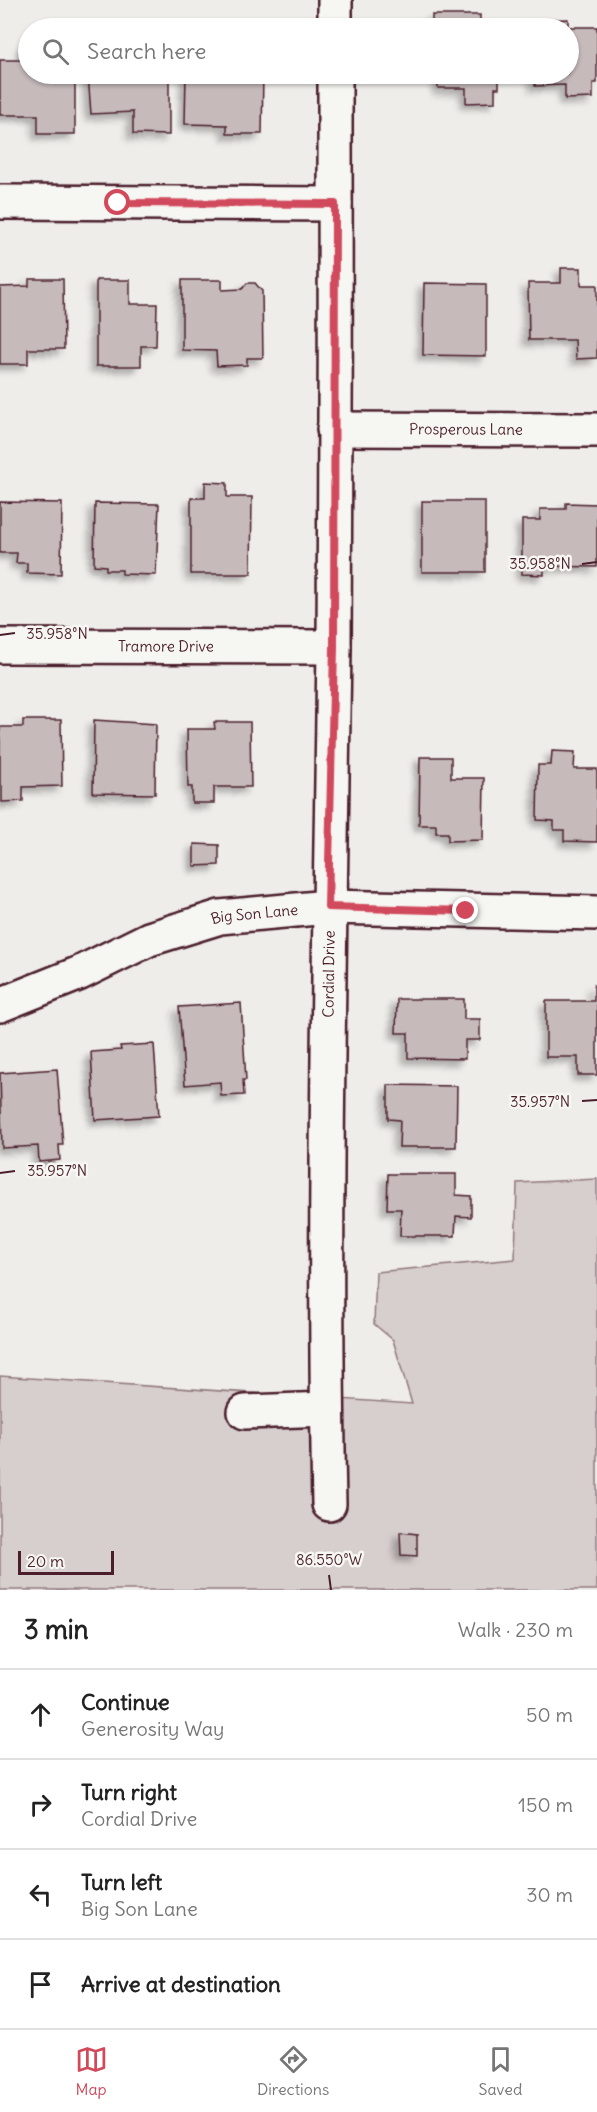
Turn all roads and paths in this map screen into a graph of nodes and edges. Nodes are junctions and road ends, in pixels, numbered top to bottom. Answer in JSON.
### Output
{"nodes":[{"id":1,"x":334,"y":0,"type":"edge"},
{"id":2,"x":335,"y":18,"type":"edge"},
{"id":3,"x":335,"y":84,"type":"edge"},
{"id":4,"x":0,"y":202,"type":"edge"},
{"id":5,"x":335,"y":204,"type":"junction"},
{"id":6,"x":334,"y":429,"type":"junction"},
{"id":7,"x":597,"y":430,"type":"edge"},
{"id":8,"x":0,"y":646,"type":"edge"},
{"id":9,"x":334,"y":647,"type":"junction"},
{"id":10,"x":328,"y":907,"type":"junction"},
{"id":11,"x":597,"y":913,"type":"edge"},
{"id":12,"x":0,"y":1005,"type":"edge"},
{"id":13,"x":327,"y":1409,"type":"junction"},
{"id":14,"x":245,"y":1412,"type":"dead end"},
{"id":15,"x":329,"y":1504,"type":"dead end"}],
"edges":[{"from":1,"to":2,"type":"street"},
{"from":3,"to":5,"type":"street","name":"Cordial Drive"},
{"from":4,"to":5,"type":"street"},
{"from":5,"to":6,"type":"street","name":"Cordial Drive"},
{"from":6,"to":7,"type":"street","name":"Prosperous Lane"},
{"from":6,"to":9,"type":"street","name":"Cordial Drive"},
{"from":8,"to":9,"type":"street","name":"Tramore Drive"},
{"from":9,"to":10,"type":"street","name":"Cordial Drive"},
{"from":10,"to":11,"type":"street","name":"Big Son Lane"},
{"from":10,"to":12,"type":"street","name":"Big Son Lane"},
{"from":10,"to":13,"type":"street","name":"Cordial Drive"},
{"from":13,"to":14,"type":"street"},
{"from":13,"to":15,"type":"street","name":"Cordial Drive"}]}
